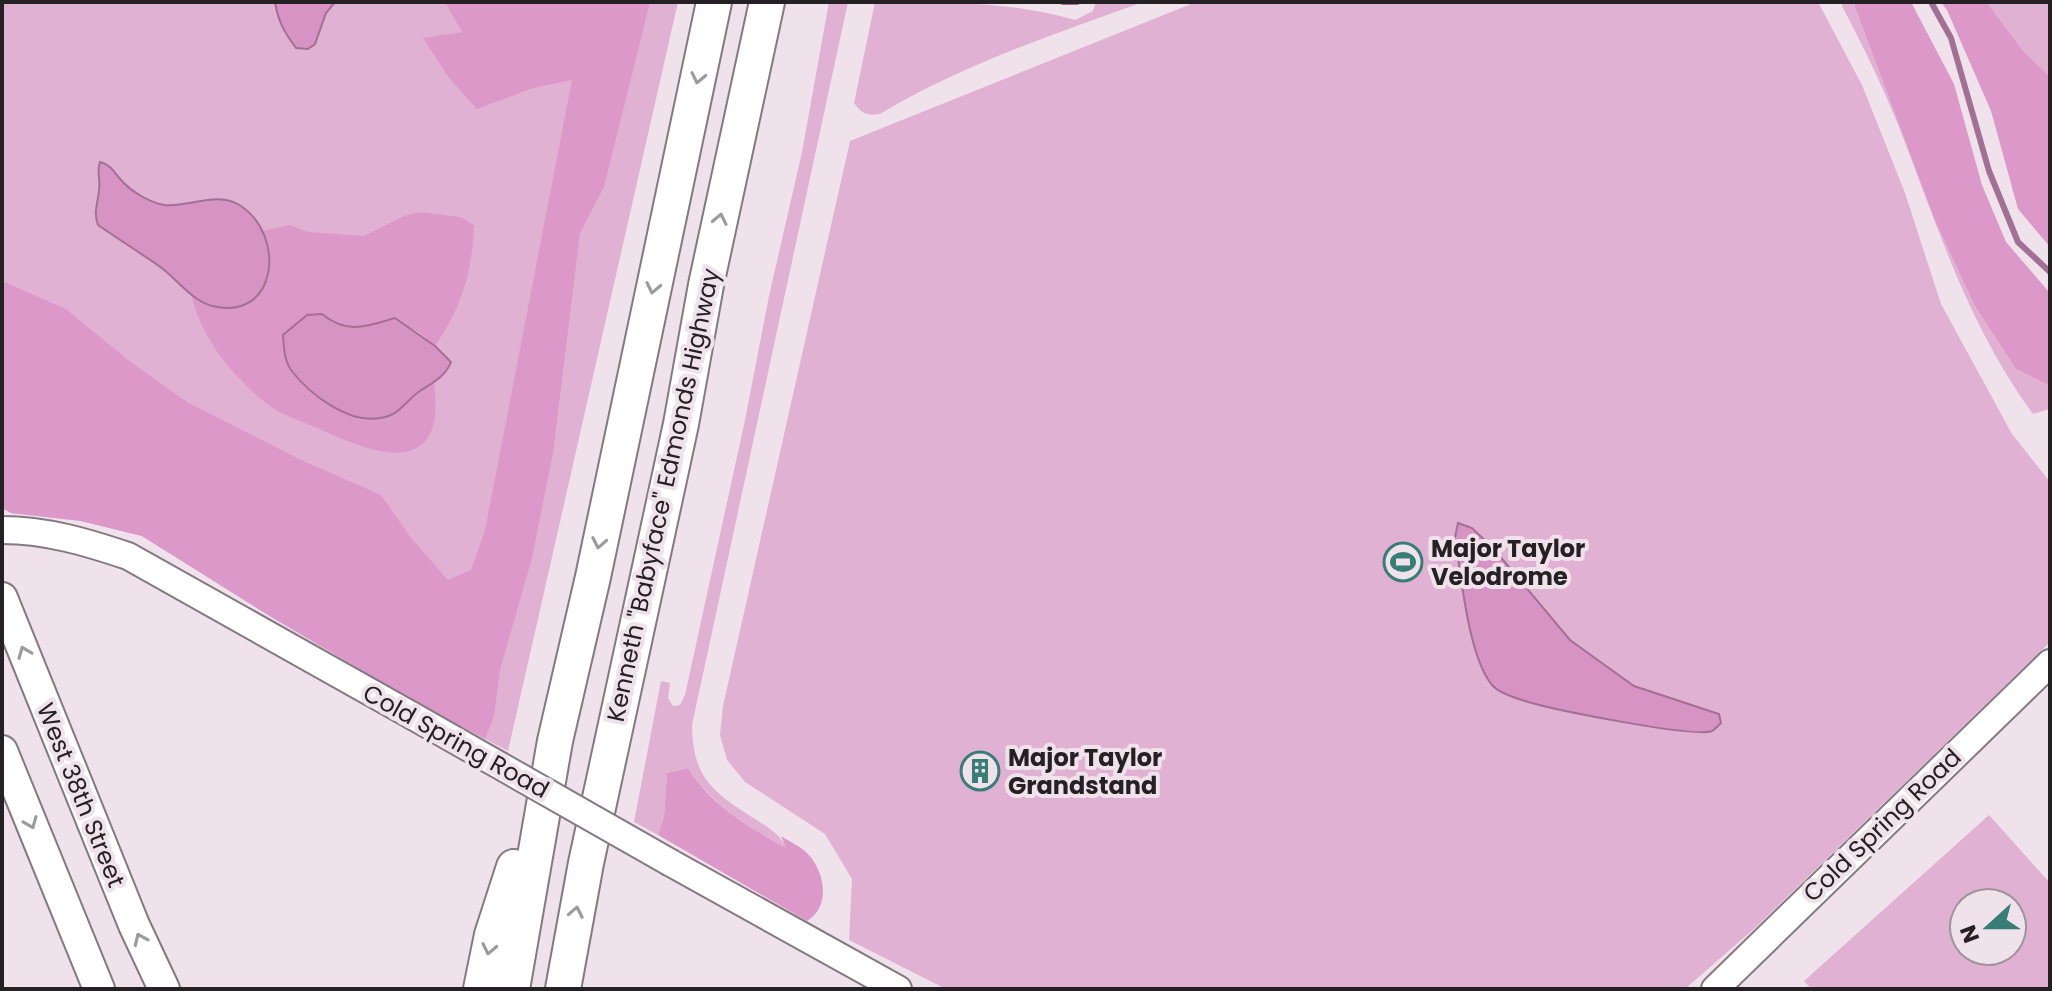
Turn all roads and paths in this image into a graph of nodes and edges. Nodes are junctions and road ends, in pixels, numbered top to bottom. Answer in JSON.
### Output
{"nodes":[{"id":1,"x":714,"y":2,"type":"edge"},
{"id":2,"x":767,"y":2,"type":"edge"},
{"id":3,"x":2,"y":530,"type":"edge"},
{"id":4,"x":2,"y":598,"type":"edge"},
{"id":5,"x":2050,"y":663,"type":"edge"},
{"id":6,"x":555,"y":741,"type":"junction"},
{"id":7,"x":2,"y":751,"type":"edge"},
{"id":8,"x":99,"y":989,"type":"edge"},
{"id":9,"x":164,"y":989,"type":"edge"},
{"id":10,"x":481,"y":989,"type":"edge"},
{"id":11,"x":512,"y":989,"type":"edge"},
{"id":12,"x":563,"y":989,"type":"edge"},
{"id":13,"x":898,"y":989,"type":"edge"},
{"id":14,"x":1715,"y":989,"type":"edge"}],
"edges":[{"from":1,"to":6,"type":"highway","one_way":true},
{"from":12,"to":2,"type":"highway","name":"Kenneth \"Babyface\" Edmonds Highway","one_way":true},
{"from":3,"to":13,"type":"street","name":"Cold Spring Road","bridge":true},
{"from":9,"to":4,"type":"main road","name":"West 38th Street","one_way":true},
{"from":5,"to":14,"type":"street","name":"Cold Spring Road"},
{"from":6,"to":10,"type":"highway","one_way":true},
{"from":6,"to":11,"type":"highway"},
{"from":7,"to":8,"type":"main road","one_way":true}]}
